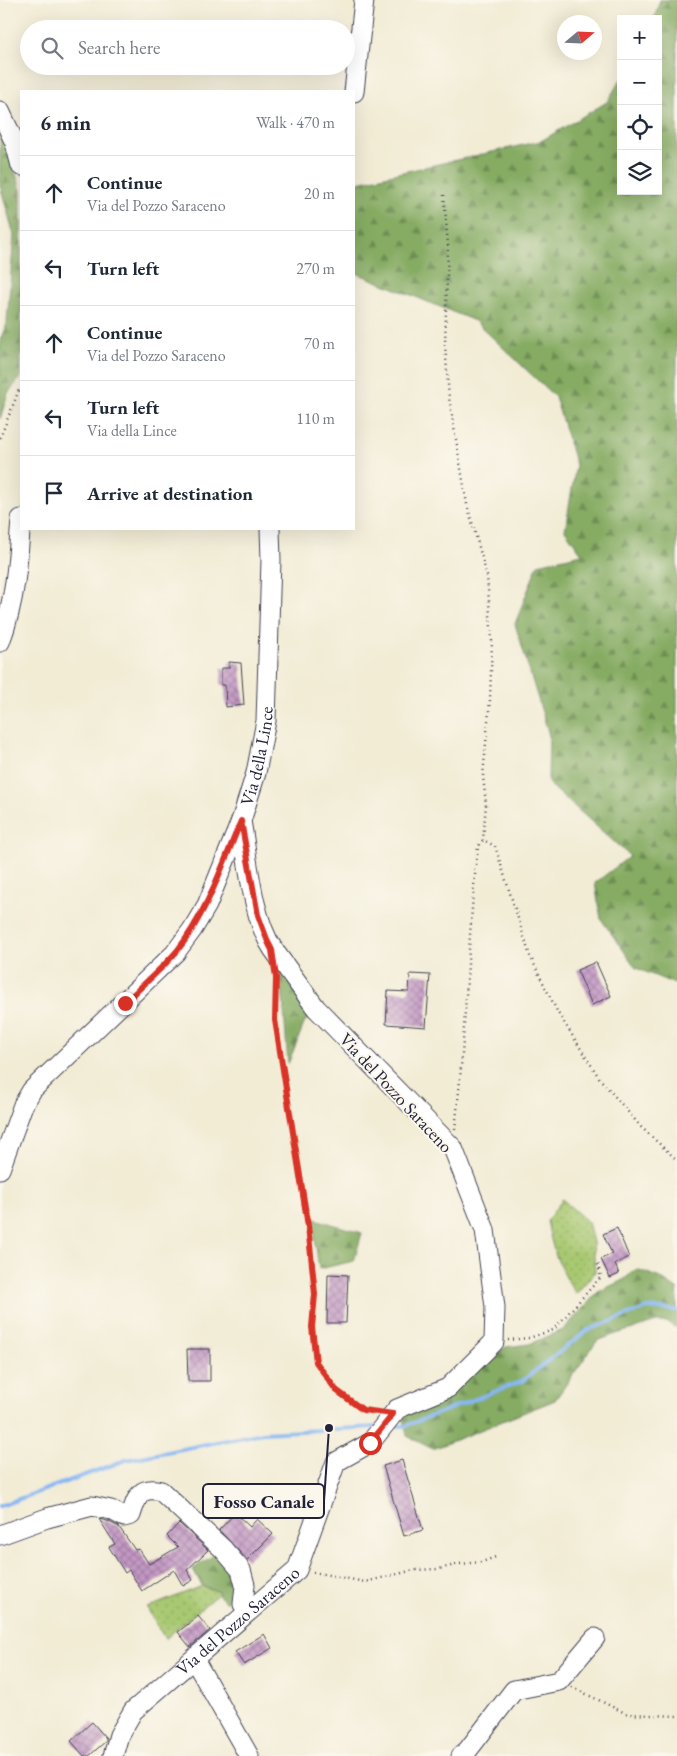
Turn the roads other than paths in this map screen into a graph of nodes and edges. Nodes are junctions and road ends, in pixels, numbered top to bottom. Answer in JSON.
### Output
{"nodes":[{"id":1,"x":364,"y":0,"type":"edge"},
{"id":2,"x":354,"y":90,"type":"edge"},
{"id":3,"x":0,"y":111,"type":"edge"},
{"id":4,"x":20,"y":162,"type":"edge"},
{"id":5,"x":20,"y":530,"type":"edge"},
{"id":6,"x":270,"y":530,"type":"edge"},
{"id":7,"x":0,"y":642,"type":"edge"},
{"id":8,"x":241,"y":821,"type":"junction"},
{"id":9,"x":0,"y":1169,"type":"edge"},
{"id":10,"x":0,"y":1535,"type":"edge"},
{"id":11,"x":250,"y":1610,"type":"junction"},
{"id":12,"x":595,"y":1638,"type":"dead end"},
{"id":13,"x":194,"y":1659,"type":"junction"},
{"id":14,"x":113,"y":1756,"type":"edge"},
{"id":15,"x":249,"y":1756,"type":"edge"},
{"id":16,"x":461,"y":1756,"type":"edge"}],
"edges":[{"from":1,"to":2,"type":"street"},
{"from":3,"to":4,"type":"street"},
{"from":5,"to":7,"type":"street"},
{"from":6,"to":8,"type":"street","name":"Via della Lince"},
{"from":8,"to":9,"type":"street","name":"Via della Lince"},
{"from":8,"to":11,"type":"street","name":"Via del Pozzo Saraceno"},
{"from":10,"to":11,"type":"street"},
{"from":11,"to":13,"type":"street","name":"Via del Pozzo Saraceno"},
{"from":12,"to":16,"type":"street"},
{"from":13,"to":14,"type":"street","name":"Via del Pozzo Saraceno"},
{"from":13,"to":15,"type":"street"}]}
